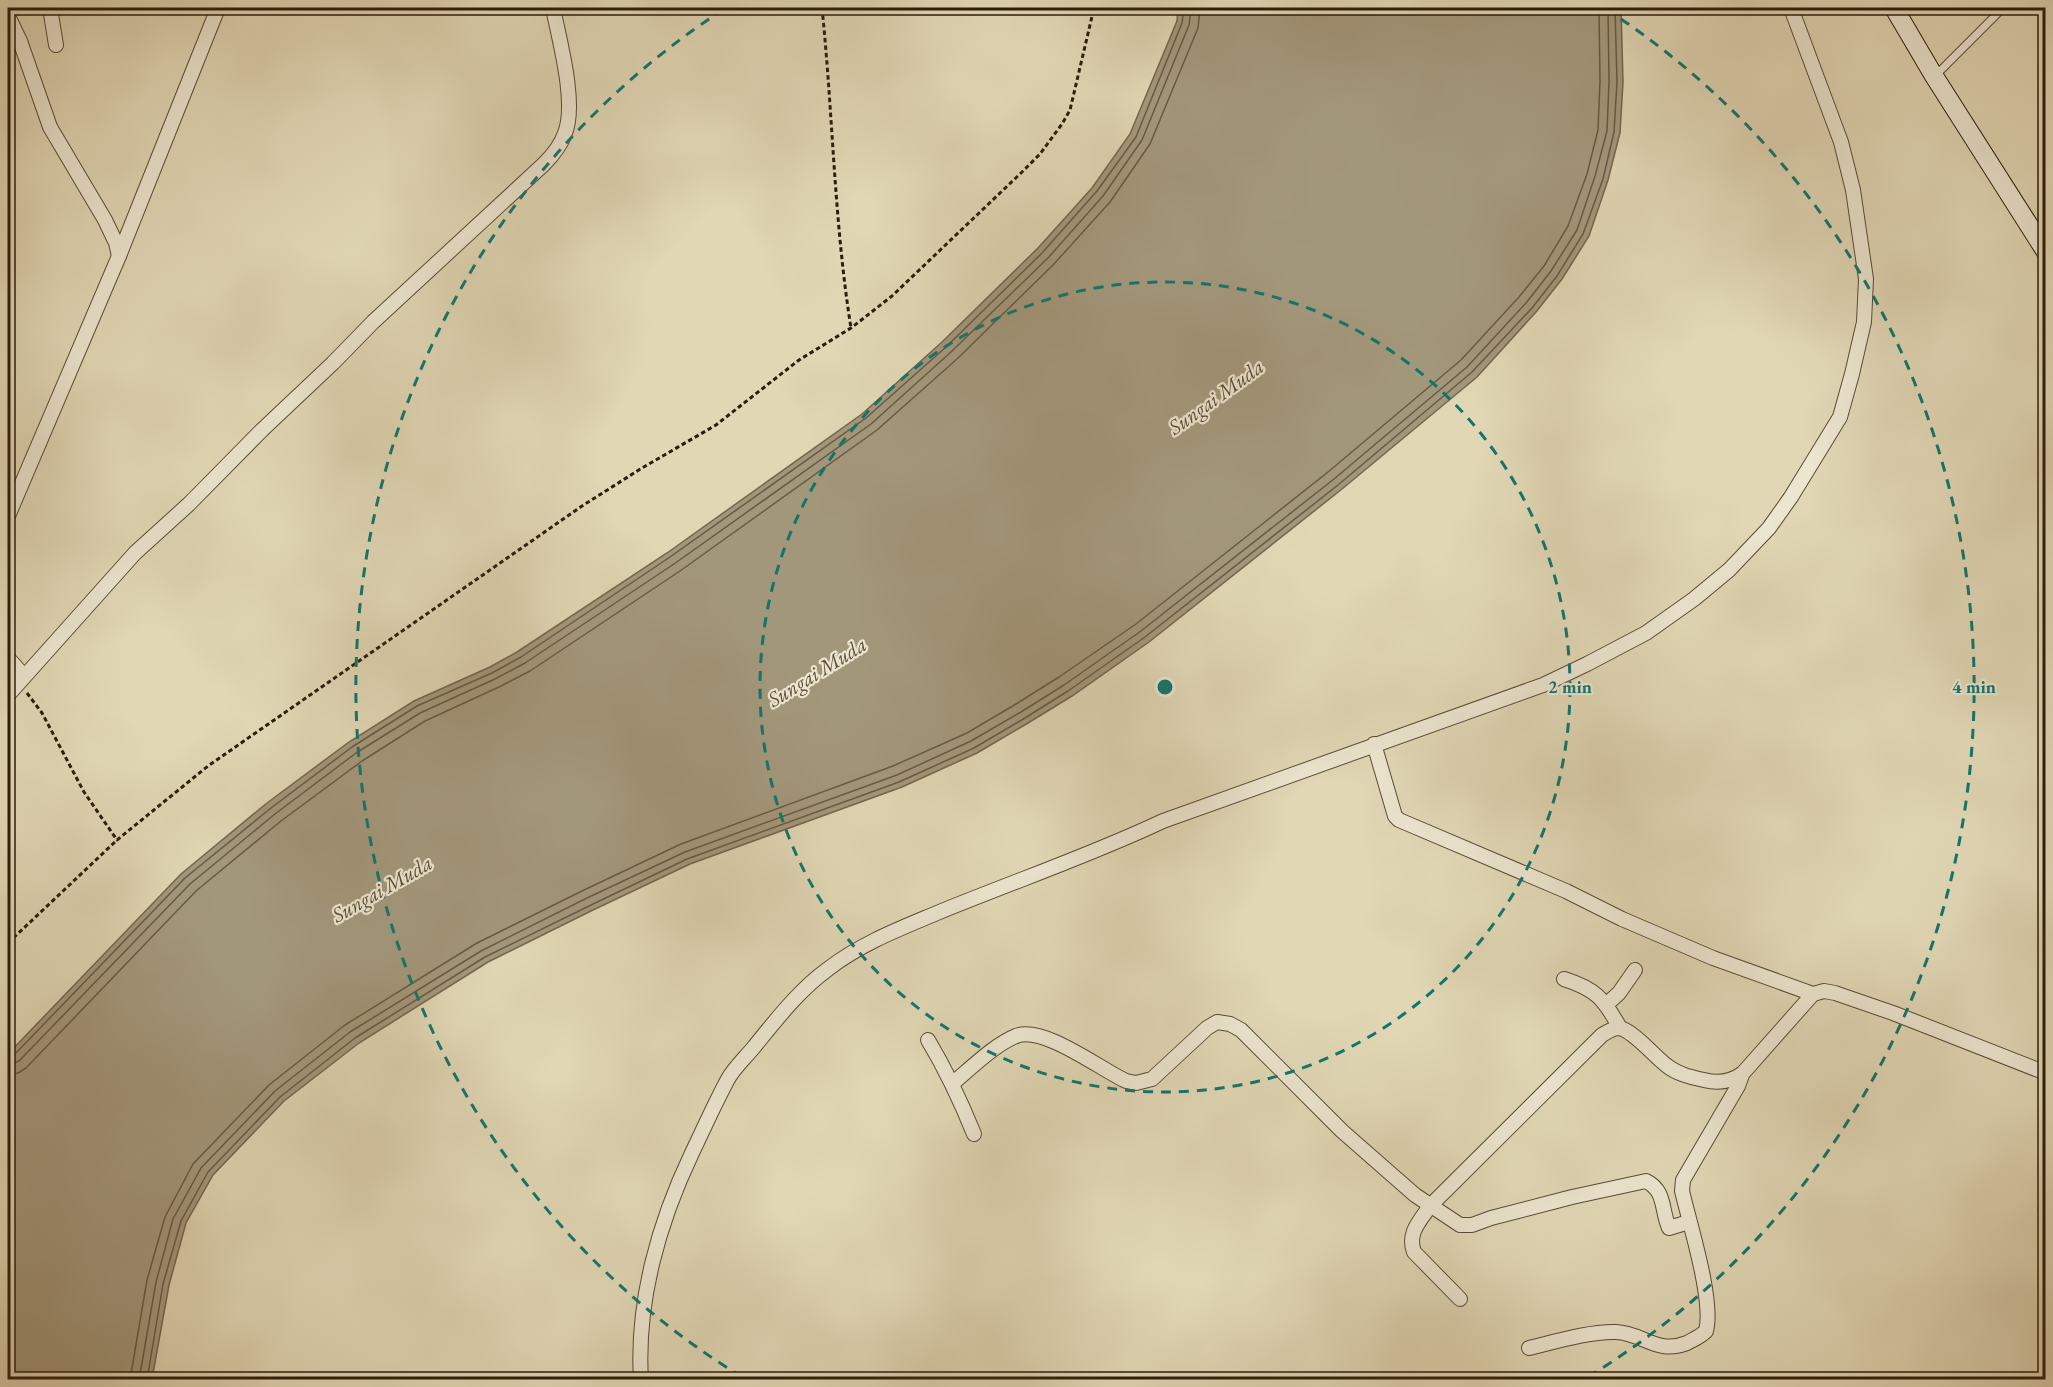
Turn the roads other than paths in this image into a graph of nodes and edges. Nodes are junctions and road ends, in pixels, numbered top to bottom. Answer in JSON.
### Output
{"nodes":[{"id":1,"x":50,"y":8,"type":"edge"},
{"id":2,"x":218,"y":8,"type":"edge"},
{"id":3,"x":553,"y":8,"type":"edge"},
{"id":4,"x":1791,"y":8,"type":"edge"},
{"id":5,"x":1894,"y":8,"type":"edge"},
{"id":6,"x":2003,"y":8,"type":"edge"},
{"id":7,"x":8,"y":16,"type":"edge"},
{"id":8,"x":56,"y":45,"type":"dead end"},
{"id":9,"x":1934,"y":76,"type":"junction"},
{"id":10,"x":2046,"y":252,"type":"edge"},
{"id":11,"x":118,"y":256,"type":"junction"},
{"id":12,"x":8,"y":516,"type":"edge"},
{"id":13,"x":8,"y":658,"type":"edge"},
{"id":14,"x":21,"y":679,"type":"junction"},
{"id":15,"x":8,"y":695,"type":"edge"},
{"id":16,"x":1374,"y":744,"type":"junction"},
{"id":17,"x":1635,"y":970,"type":"dead end"},
{"id":18,"x":1564,"y":979,"type":"dead end"},
{"id":19,"x":1813,"y":994,"type":"junction"},
{"id":20,"x":1607,"y":1004,"type":"junction"},
{"id":21,"x":1620,"y":1028,"type":"junction"},
{"id":22,"x":928,"y":1040,"type":"dead end"},
{"id":23,"x":1743,"y":1073,"type":"junction"},
{"id":24,"x":2046,"y":1073,"type":"edge"},
{"id":25,"x":952,"y":1083,"type":"junction"},
{"id":26,"x":974,"y":1134,"type":"dead end"},
{"id":27,"x":1430,"y":1206,"type":"junction"},
{"id":28,"x":1689,"y":1222,"type":"junction"},
{"id":29,"x":1460,"y":1299,"type":"dead end"},
{"id":30,"x":1529,"y":1348,"type":"dead end"},
{"id":31,"x":641,"y":1380,"type":"edge"}],
"edges":[{"from":1,"to":8,"type":"street"},
{"from":2,"to":11,"type":"street"},
{"from":3,"to":14,"type":"street"},
{"from":4,"to":16,"type":"street"},
{"from":5,"to":9,"type":"main road"},
{"from":6,"to":9,"type":"lane"},
{"from":7,"to":11,"type":"street"},
{"from":9,"to":10,"type":"main road"},
{"from":11,"to":12,"type":"street"},
{"from":13,"to":14,"type":"street"},
{"from":14,"to":15,"type":"street"},
{"from":16,"to":19,"type":"street"},
{"from":16,"to":31,"type":"street"},
{"from":17,"to":20,"type":"street"},
{"from":18,"to":20,"type":"street"},
{"from":19,"to":23,"type":"street"},
{"from":19,"to":24,"type":"street"},
{"from":20,"to":21,"type":"street"},
{"from":21,"to":23,"type":"street"},
{"from":21,"to":27,"type":"street"},
{"from":22,"to":25,"type":"street"},
{"from":23,"to":28,"type":"street"},
{"from":25,"to":26,"type":"street"},
{"from":25,"to":27,"type":"street"},
{"from":27,"to":28,"type":"street"},
{"from":27,"to":29,"type":"street"},
{"from":28,"to":30,"type":"street"}]}
